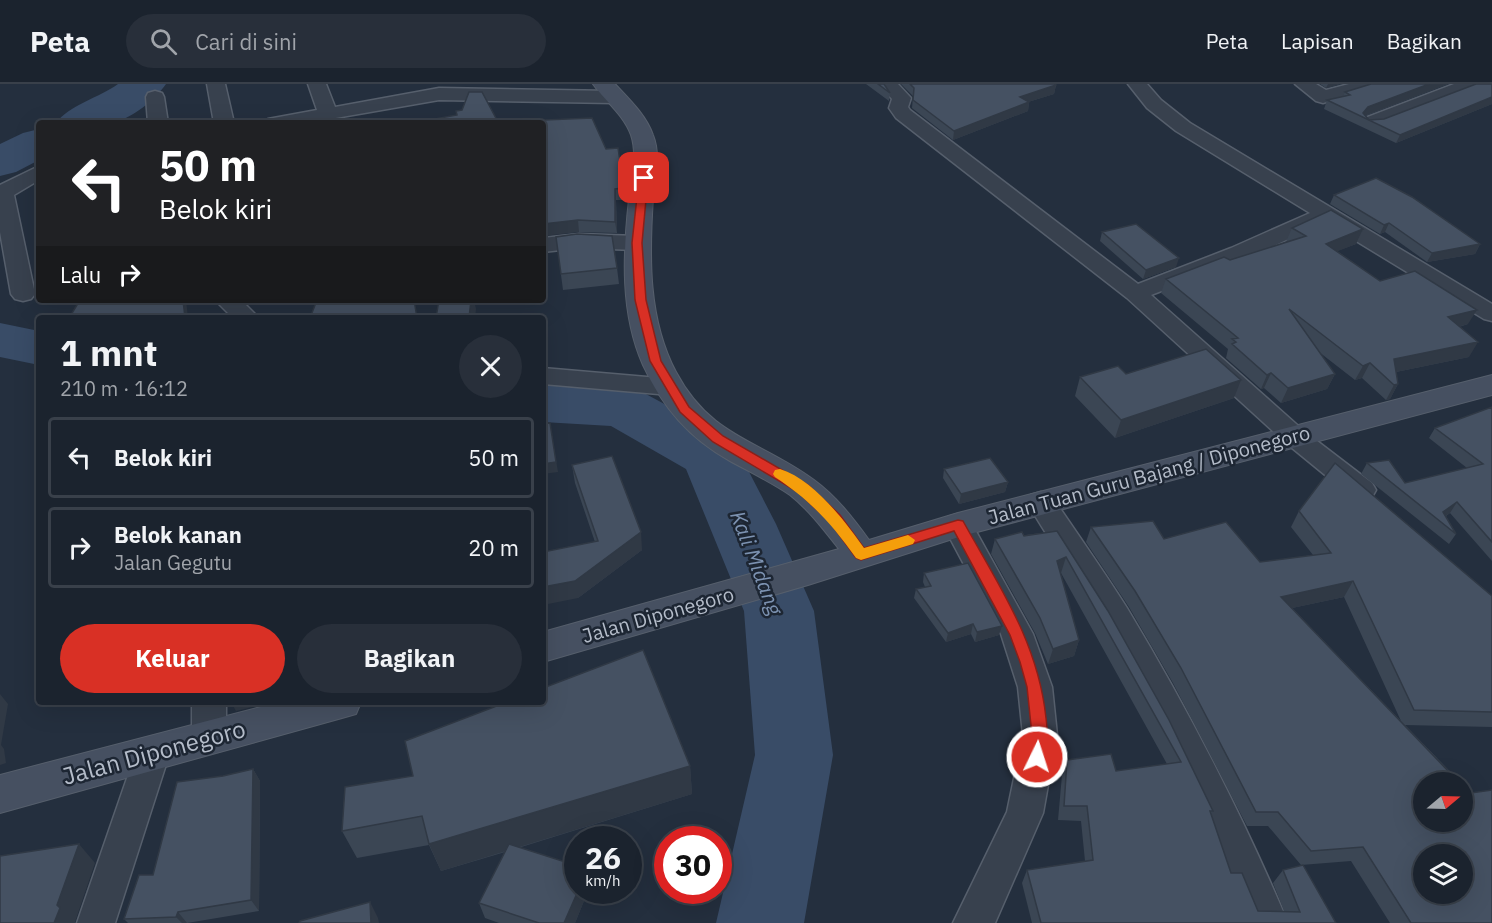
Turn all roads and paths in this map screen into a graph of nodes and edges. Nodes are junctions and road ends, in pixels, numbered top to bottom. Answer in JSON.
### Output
{"nodes":[{"id":1,"x":216,"y":84,"type":"edge"},
{"id":2,"x":317,"y":84,"type":"edge"},
{"id":3,"x":372,"y":84,"type":"edge"},
{"id":4,"x":888,"y":84,"type":"edge"},
{"id":5,"x":1137,"y":84,"type":"edge"},
{"id":6,"x":1304,"y":84,"type":"edge"},
{"id":7,"x":1369,"y":84,"type":"edge"},
{"id":8,"x":1470,"y":84,"type":"edge"},
{"id":9,"x":427,"y":90,"type":"edge"},
{"id":10,"x":609,"y":90,"type":"edge"},
{"id":11,"x":155,"y":97,"type":"dead end"},
{"id":12,"x":381,"y":103,"type":"junction"},
{"id":13,"x":1406,"y":109,"type":"junction"},
{"id":14,"x":328,"y":113,"type":"junction"},
{"id":15,"x":159,"y":120,"type":"edge"},
{"id":16,"x":223,"y":120,"type":"edge"},
{"id":17,"x":290,"y":120,"type":"edge"},
{"id":18,"x":1372,"y":122,"type":"edge"},
{"id":19,"x":36,"y":174,"type":"edge"},
{"id":20,"x":2,"y":193,"type":"edge"},
{"id":21,"x":1325,"y":214,"type":"junction"},
{"id":22,"x":637,"y":243,"type":"junction"},
{"id":23,"x":546,"y":245,"type":"edge"},
{"id":24,"x":1135,"y":293,"type":"junction"},
{"id":25,"x":23,"y":294,"type":"dead end"},
{"id":26,"x":230,"y":303,"type":"edge"},
{"id":27,"x":1492,"y":314,"type":"edge"},
{"id":28,"x":244,"y":315,"type":"edge"},
{"id":29,"x":546,"y":376,"type":"edge"},
{"id":30,"x":1492,"y":384,"type":"edge"},
{"id":31,"x":670,"y":387,"type":"junction"},
{"id":32,"x":1295,"y":437,"type":"junction"},
{"id":33,"x":1041,"y":502,"type":"junction"},
{"id":34,"x":1380,"y":505,"type":"edge"},
{"id":35,"x":958,"y":525,"type":"junction"},
{"id":36,"x":861,"y":554,"type":"junction"},
{"id":37,"x":808,"y":572,"type":"joint"},
{"id":38,"x":546,"y":646,"type":"edge"},
{"id":39,"x":320,"y":705,"type":"edge"},
{"id":40,"x":209,"y":720,"type":"edge"},
{"id":41,"x":153,"y":753,"type":"junction"},
{"id":42,"x":0,"y":794,"type":"edge"},
{"id":43,"x":96,"y":923,"type":"edge"},
{"id":44,"x":972,"y":923,"type":"edge"},
{"id":45,"x":1269,"y":923,"type":"edge"}],
"edges":[{"from":1,"to":16,"type":"street"},
{"from":2,"to":14,"type":"street"},
{"from":3,"to":12,"type":"street"},
{"from":4,"to":24,"type":"street"},
{"from":5,"to":21,"type":"street"},
{"from":6,"to":7,"type":"street"},
{"from":7,"to":13,"type":"street"},
{"from":8,"to":13,"type":"street"},
{"from":9,"to":10,"type":"street"},
{"from":9,"to":12,"type":"street"},
{"from":10,"to":22,"type":"street"},
{"from":11,"to":15,"type":"street"},
{"from":12,"to":14,"type":"street"},
{"from":13,"to":18,"type":"street"},
{"from":14,"to":17,"type":"street"},
{"from":19,"to":20,"type":"street"},
{"from":20,"to":25,"type":"street"},
{"from":21,"to":24,"type":"street"},
{"from":21,"to":27,"type":"street"},
{"from":22,"to":23,"type":"street"},
{"from":22,"to":31,"type":"street"},
{"from":24,"to":32,"type":"street"},
{"from":26,"to":28,"type":"street"},
{"from":29,"to":31,"type":"street"},
{"from":30,"to":32,"type":"street","name":"Jalan Tuan Guru Bajang / Diponegoro"},
{"from":31,"to":36,"type":"street"},
{"from":32,"to":33,"type":"street","name":"Jalan Tuan Guru Bajang / Diponegoro"},
{"from":32,"to":34,"type":"street"},
{"from":33,"to":35,"type":"street","name":"Jalan Tuan Guru Bajang / Diponegoro"},
{"from":33,"to":45,"type":"street"},
{"from":35,"to":36,"type":"street","name":"Jalan Tuan Guru Bajang / Diponegoro"},
{"from":35,"to":44,"type":"street"},
{"from":36,"to":37,"type":"street","name":"Jalan Tuan Guru Bajang / Diponegoro"},
{"from":37,"to":38,"type":"street","name":"Jalan Diponegoro"},
{"from":39,"to":40,"type":"street","name":"Jalan Diponegoro"},
{"from":40,"to":41,"type":"street","name":"Jalan Diponegoro"},
{"from":41,"to":42,"type":"street","name":"Jalan Diponegoro"},
{"from":41,"to":43,"type":"street"}]}
